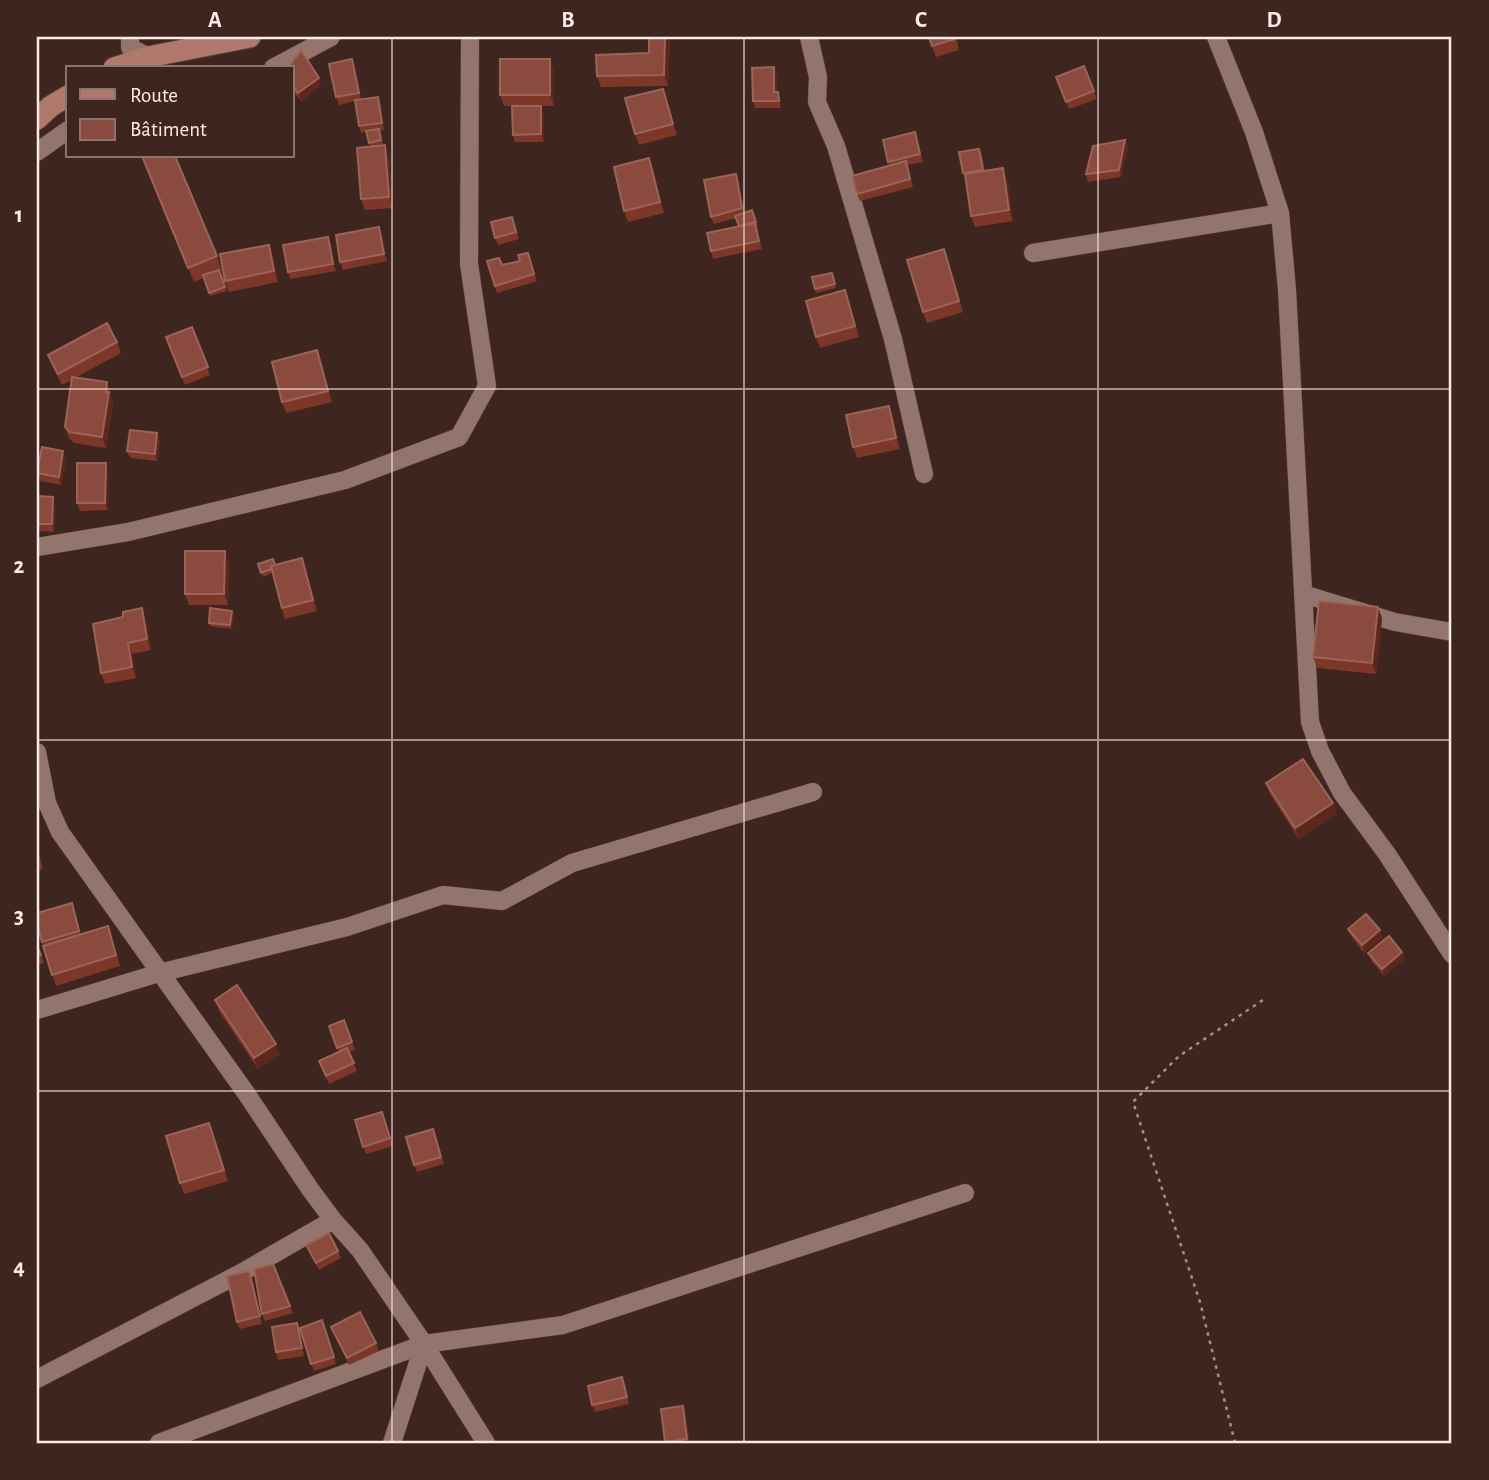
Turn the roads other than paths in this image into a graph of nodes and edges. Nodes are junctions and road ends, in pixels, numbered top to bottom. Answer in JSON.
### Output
{"nodes":[{"id":1,"x":130,"y":37,"type":"edge"},
{"id":2,"x":181,"y":37,"type":"edge"},
{"id":3,"x":250,"y":37,"type":"edge"},
{"id":4,"x":331,"y":37,"type":"edge"},
{"id":5,"x":470,"y":37,"type":"edge"},
{"id":6,"x":809,"y":37,"type":"edge"},
{"id":7,"x":1216,"y":37,"type":"edge"},
{"id":8,"x":148,"y":57,"type":"junction"},
{"id":9,"x":120,"y":66,"type":"edge"},
{"id":10,"x":277,"y":66,"type":"edge"},
{"id":11,"x":66,"y":97,"type":"edge"},
{"id":12,"x":37,"y":119,"type":"edge"},
{"id":13,"x":66,"y":131,"type":"edge"},
{"id":14,"x":37,"y":152,"type":"edge"},
{"id":15,"x":1280,"y":214,"type":"junction"},
{"id":16,"x":1033,"y":253,"type":"dead end"},
{"id":17,"x":924,"y":474,"type":"dead end"},
{"id":18,"x":37,"y":547,"type":"edge"},
{"id":19,"x":1303,"y":594,"type":"junction"},
{"id":20,"x":1452,"y":632,"type":"edge"},
{"id":21,"x":37,"y":752,"type":"edge"},
{"id":22,"x":39,"y":774,"type":"edge"},
{"id":23,"x":813,"y":792,"type":"dead end"},
{"id":24,"x":1452,"y":954,"type":"edge"},
{"id":25,"x":159,"y":973,"type":"junction"},
{"id":26,"x":37,"y":1010,"type":"edge"},
{"id":27,"x":965,"y":1194,"type":"dead end"},
{"id":28,"x":333,"y":1220,"type":"junction"},
{"id":29,"x":424,"y":1344,"type":"junction"},
{"id":30,"x":37,"y":1379,"type":"edge"},
{"id":31,"x":159,"y":1443,"type":"edge"},
{"id":32,"x":392,"y":1443,"type":"edge"},
{"id":33,"x":486,"y":1443,"type":"edge"}],
"edges":[{"from":1,"to":8,"type":"street"},
{"from":2,"to":8,"type":"main road"},
{"from":3,"to":8,"type":"main road"},
{"from":4,"to":10,"type":"street"},
{"from":5,"to":18,"type":"street"},
{"from":6,"to":17,"type":"street"},
{"from":7,"to":15,"type":"street"},
{"from":8,"to":9,"type":"main road"},
{"from":11,"to":12,"type":"main road"},
{"from":13,"to":14,"type":"street"},
{"from":15,"to":16,"type":"street"},
{"from":15,"to":19,"type":"street"},
{"from":19,"to":20,"type":"street"},
{"from":19,"to":24,"type":"street"},
{"from":21,"to":22,"type":"street"},
{"from":22,"to":25,"type":"street"},
{"from":23,"to":25,"type":"street"},
{"from":25,"to":26,"type":"street"},
{"from":25,"to":28,"type":"street"},
{"from":27,"to":29,"type":"street"},
{"from":28,"to":29,"type":"street"},
{"from":28,"to":30,"type":"street"},
{"from":29,"to":31,"type":"street"},
{"from":29,"to":32,"type":"street"},
{"from":29,"to":33,"type":"street"}]}
